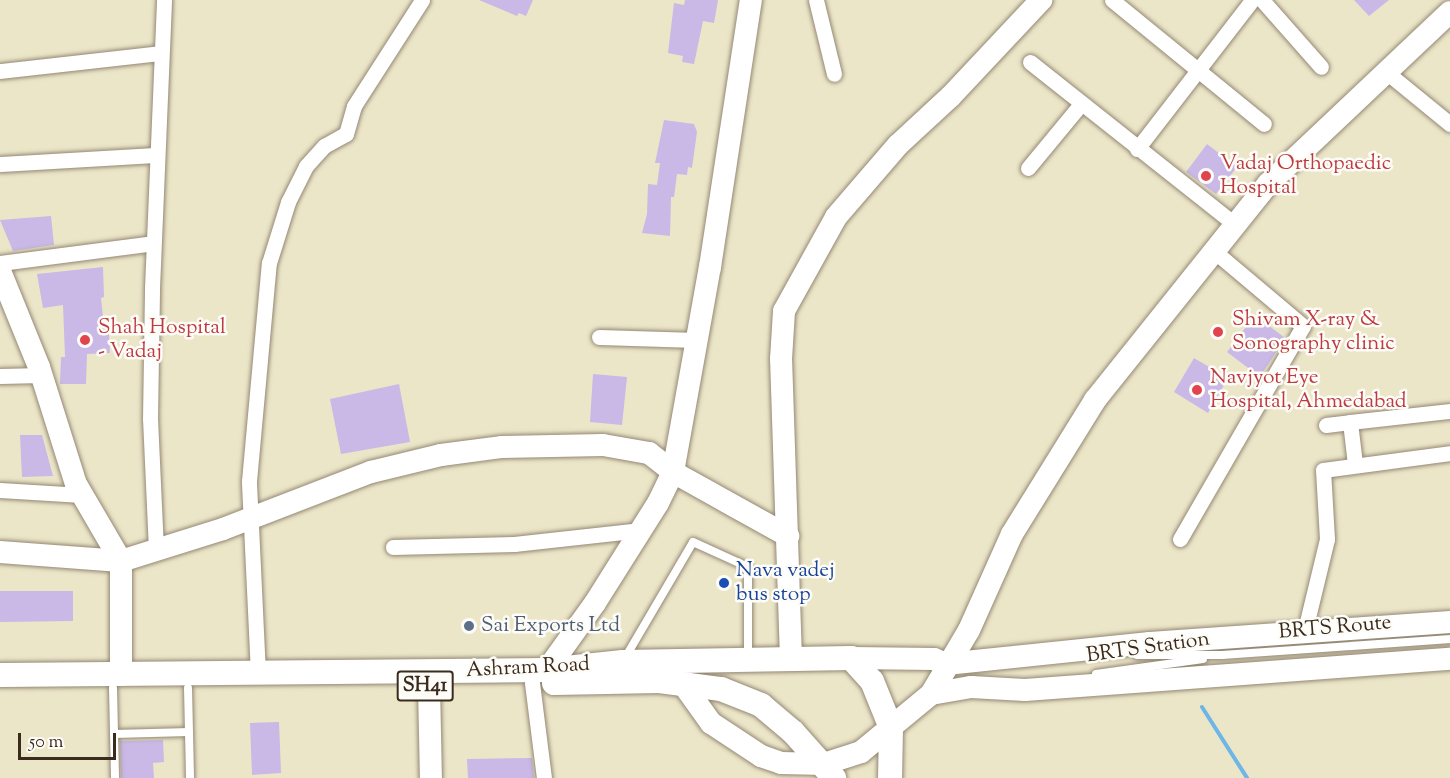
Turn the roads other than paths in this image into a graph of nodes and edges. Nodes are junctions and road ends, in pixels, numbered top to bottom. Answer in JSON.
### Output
{"nodes":[{"id":1,"x":164,"y":0,"type":"edge"},
{"id":2,"x":422,"y":0,"type":"edge"},
{"id":3,"x":751,"y":0,"type":"edge"},
{"id":4,"x":816,"y":0,"type":"edge"},
{"id":5,"x":1041,"y":0,"type":"edge"},
{"id":6,"x":1113,"y":0,"type":"edge"},
{"id":7,"x":1252,"y":0,"type":"edge"},
{"id":8,"x":1262,"y":0,"type":"edge"},
{"id":9,"x":1447,"y":0,"type":"edge"},
{"id":10,"x":1450,"y":12,"type":"edge"},
{"id":11,"x":161,"y":53,"type":"junction"},
{"id":12,"x":1030,"y":62,"type":"dead end"},
{"id":13,"x":1321,"y":67,"type":"dead end"},
{"id":14,"x":1198,"y":69,"type":"junction"},
{"id":15,"x":0,"y":70,"type":"edge"},
{"id":16,"x":1385,"y":71,"type":"junction"},
{"id":17,"x":834,"y":74,"type":"dead end"},
{"id":18,"x":1081,"y":104,"type":"junction"},
{"id":19,"x":1450,"y":123,"type":"edge"},
{"id":20,"x":1264,"y":124,"type":"dead end"},
{"id":21,"x":1137,"y":149,"type":"junction"},
{"id":22,"x":156,"y":155,"type":"junction"},
{"id":23,"x":0,"y":164,"type":"edge"},
{"id":24,"x":1028,"y":168,"type":"dead end"},
{"id":25,"x":1227,"y":218,"type":"junction"},
{"id":26,"x":153,"y":243,"type":"junction"},
{"id":27,"x":1214,"y":251,"type":"junction"},
{"id":28,"x":0,"y":263,"type":"edge"},
{"id":29,"x":0,"y":271,"type":"edge"},
{"id":30,"x":599,"y":337,"type":"dead end"},
{"id":31,"x":697,"y":340,"type":"junction"},
{"id":32,"x":42,"y":375,"type":"junction"},
{"id":33,"x":0,"y":376,"type":"edge"},
{"id":34,"x":1450,"y":411,"type":"edge"},
{"id":35,"x":1350,"y":422,"type":"junction"},
{"id":36,"x":1326,"y":425,"type":"dead end"},
{"id":37,"x":1450,"y":453,"type":"edge"},
{"id":38,"x":1355,"y":464,"type":"junction"},
{"id":39,"x":673,"y":472,"type":"junction"},
{"id":40,"x":0,"y":490,"type":"edge"},
{"id":41,"x":82,"y":495,"type":"junction"},
{"id":42,"x":249,"y":519,"type":"junction"},
{"id":43,"x":641,"y":530,"type":"junction"},
{"id":44,"x":788,"y":536,"type":"junction"},
{"id":45,"x":1179,"y":539,"type":"dead end"},
{"id":46,"x":393,"y":547,"type":"dead end"},
{"id":47,"x":156,"y":550,"type":"junction"},
{"id":48,"x":0,"y":552,"type":"edge"},
{"id":49,"x":121,"y":561,"type":"junction"},
{"id":50,"x":1450,"y":622,"type":"edge"},
{"id":51,"x":1305,"y":630,"type":"junction"},
{"id":52,"x":1450,"y":639,"type":"edge"},
{"id":53,"x":1222,"y":656,"type":"junction"},
{"id":54,"x":1111,"y":657,"type":"dead end"},
{"id":55,"x":1123,"y":657,"type":"dead end"},
{"id":56,"x":851,"y":658,"type":"junction"},
{"id":57,"x":791,"y":659,"type":"junction"},
{"id":58,"x":1450,"y":659,"type":"edge"},
{"id":59,"x":748,"y":661,"type":"junction"},
{"id":60,"x":940,"y":661,"type":"junction"},
{"id":61,"x":979,"y":661,"type":"junction"},
{"id":62,"x":623,"y":662,"type":"junction"},
{"id":63,"x":258,"y":674,"type":"junction"},
{"id":64,"x":0,"y":675,"type":"edge"},
{"id":65,"x":539,"y":676,"type":"junction"},
{"id":66,"x":117,"y":682,"type":"junction"},
{"id":67,"x":683,"y":684,"type":"junction"},
{"id":68,"x":429,"y":686,"type":"junction"},
{"id":69,"x":993,"y":687,"type":"junction"},
{"id":70,"x":0,"y":688,"type":"edge"},
{"id":71,"x":188,"y":688,"type":"junction"},
{"id":72,"x":931,"y":693,"type":"junction"},
{"id":73,"x":891,"y":728,"type":"junction"},
{"id":74,"x":189,"y":732,"type":"junction"},
{"id":75,"x":114,"y":734,"type":"junction"},
{"id":76,"x":829,"y":771,"type":"edge"},
{"id":77,"x":115,"y":778,"type":"edge"},
{"id":78,"x":190,"y":778,"type":"edge"},
{"id":79,"x":431,"y":778,"type":"edge"},
{"id":80,"x":544,"y":778,"type":"edge"},
{"id":81,"x":890,"y":778,"type":"edge"}],
"edges":[{"from":1,"to":11,"type":"street"},
{"from":2,"to":42,"type":"street"},
{"from":3,"to":31,"type":"main road"},
{"from":4,"to":17,"type":"street"},
{"from":5,"to":44,"type":"main road"},
{"from":6,"to":14,"type":"street"},
{"from":7,"to":14,"type":"street"},
{"from":8,"to":13,"type":"street"},
{"from":9,"to":25,"type":"main road"},
{"from":10,"to":16,"type":"main road"},
{"from":11,"to":15,"type":"street"},
{"from":11,"to":22,"type":"street"},
{"from":12,"to":18,"type":"street"},
{"from":14,"to":20,"type":"street"},
{"from":14,"to":21,"type":"street"},
{"from":16,"to":19,"type":"street"},
{"from":16,"to":27,"type":"main road"},
{"from":18,"to":21,"type":"street"},
{"from":18,"to":24,"type":"street"},
{"from":21,"to":25,"type":"street"},
{"from":22,"to":23,"type":"street"},
{"from":22,"to":26,"type":"street"},
{"from":25,"to":60,"type":"main road"},
{"from":26,"to":28,"type":"street"},
{"from":26,"to":47,"type":"street"},
{"from":27,"to":45,"type":"street"},
{"from":27,"to":60,"type":"main road"},
{"from":29,"to":32,"type":"main road"},
{"from":30,"to":31,"type":"street"},
{"from":31,"to":39,"type":"main road"},
{"from":32,"to":33,"type":"street"},
{"from":32,"to":41,"type":"main road"},
{"from":34,"to":35,"type":"street"},
{"from":35,"to":36,"type":"street"},
{"from":35,"to":38,"type":"street"},
{"from":37,"to":38,"type":"street"},
{"from":38,"to":51,"type":"street"},
{"from":39,"to":42,"type":"main road"},
{"from":39,"to":43,"type":"main road"},
{"from":39,"to":44,"type":"main road"},
{"from":40,"to":41,"type":"street"},
{"from":41,"to":49,"type":"main road"},
{"from":42,"to":47,"type":"main road"},
{"from":42,"to":63,"type":"street"},
{"from":43,"to":46,"type":"street"},
{"from":43,"to":65,"type":"main road"},
{"from":44,"to":57,"type":"main road"},
{"from":47,"to":49,"type":"main road"},
{"from":48,"to":49,"type":"main road"},
{"from":49,"to":66,"type":"main road"},
{"from":50,"to":51,"type":"main road"},
{"from":51,"to":61,"type":"main road"},
{"from":52,"to":53,"type":"lane","name":"BRTS Route"},
{"from":53,"to":55,"type":"lane","name":"BRTS Station"},
{"from":53,"to":69,"type":"lane","name":"BRTS Station"},
{"from":54,"to":61,"type":"lane","name":"BRTS Station"},
{"from":56,"to":57,"type":"main road","name":"Ashram Road"},
{"from":56,"to":60,"type":"main road"},
{"from":56,"to":73,"type":"main road"},
{"from":57,"to":59,"type":"main road","name":"Ashram Road"},
{"from":58,"to":69,"type":"main road"},
{"from":59,"to":62,"type":"main road","name":"Ashram Road"},
{"from":59,"to":62,"type":"lane"},
{"from":60,"to":61,"type":"main road"},
{"from":60,"to":72,"type":"main road"},
{"from":62,"to":65,"type":"main road","name":"Ashram Road"},
{"from":63,"to":65,"type":"main road","name":"Ashram Road"},
{"from":63,"to":66,"type":"main road","name":"Ashram Road"},
{"from":64,"to":66,"type":"main road","name":"Ashram Road"},
{"from":65,"to":67,"type":"main road","name":"Ashram Road","number":"SH41"},
{"from":65,"to":68,"type":"main road","name":"Ashram Road","number":"SH41"},
{"from":65,"to":80,"type":"street"},
{"from":66,"to":70,"type":"main road","name":"Ashram Road","number":"SH41"},
{"from":66,"to":71,"type":"main road","name":"Ashram Road","number":"SH41"},
{"from":66,"to":75,"type":"lane"},
{"from":67,"to":76,"type":"main road","name":"Ashram Road","number":"SH41"},
{"from":67,"to":76,"type":"main road"},
{"from":68,"to":71,"type":"main road","name":"Ashram Road","number":"SH41"},
{"from":68,"to":79,"type":"main road"},
{"from":69,"to":72,"type":"main road"},
{"from":71,"to":74,"type":"lane"},
{"from":72,"to":73,"type":"main road"},
{"from":73,"to":76,"type":"main road"},
{"from":73,"to":81,"type":"main road"},
{"from":74,"to":75,"type":"lane"},
{"from":74,"to":78,"type":"lane"},
{"from":75,"to":77,"type":"lane"}]}
